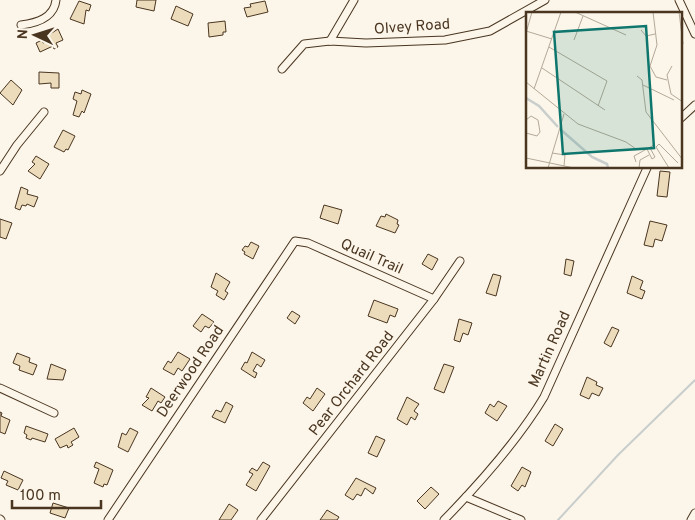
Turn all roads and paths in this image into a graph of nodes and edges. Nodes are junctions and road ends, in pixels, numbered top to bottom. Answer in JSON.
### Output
{"nodes":[{"id":1,"x":56,"y":0,"type":"edge"},
{"id":2,"x":354,"y":0,"type":"edge"},
{"id":3,"x":545,"y":0,"type":"edge"},
{"id":4,"x":679,"y":0,"type":"edge"},
{"id":5,"x":21,"y":25,"type":"dead end"},
{"id":6,"x":693,"y":25,"type":"edge"},
{"id":7,"x":695,"y":34,"type":"edge"},
{"id":8,"x":330,"y":41,"type":"junction"},
{"id":9,"x":282,"y":68,"type":"dead end"},
{"id":10,"x":695,"y":105,"type":"edge"},
{"id":11,"x":44,"y":112,"type":"dead end"},
{"id":12,"x":682,"y":117,"type":"edge"},
{"id":13,"x":646,"y":169,"type":"edge"},
{"id":14,"x":0,"y":171,"type":"edge"},
{"id":15,"x":298,"y":242,"type":"joint"},
{"id":16,"x":460,"y":261,"type":"dead end"},
{"id":17,"x":434,"y":298,"type":"junction"},
{"id":18,"x":0,"y":388,"type":"edge"},
{"id":19,"x":54,"y":413,"type":"dead end"},
{"id":20,"x":466,"y":497,"type":"junction"},
{"id":21,"x":695,"y":513,"type":"edge"},
{"id":22,"x":108,"y":520,"type":"edge"},
{"id":23,"x":261,"y":520,"type":"edge"},
{"id":24,"x":444,"y":520,"type":"edge"},
{"id":25,"x":521,"y":520,"type":"edge"},
{"id":26,"x":691,"y":520,"type":"edge"}],
"edges":[{"from":1,"to":5,"type":"street"},
{"from":2,"to":8,"type":"street"},
{"from":3,"to":8,"type":"street","name":"Olvey Road"},
{"from":4,"to":6,"type":"street"},
{"from":6,"to":7,"type":"street"},
{"from":8,"to":9,"type":"street","name":"Olvey Road"},
{"from":10,"to":12,"type":"street"},
{"from":11,"to":14,"type":"street"},
{"from":13,"to":20,"type":"street","name":"Martin Road"},
{"from":15,"to":17,"type":"street","name":"Quail Trail"},
{"from":15,"to":22,"type":"street","name":"Deerwood Road"},
{"from":16,"to":17,"type":"street","name":"Pear Orchard Road"},
{"from":17,"to":23,"type":"street","name":"Pear Orchard Road"},
{"from":18,"to":19,"type":"street"},
{"from":20,"to":24,"type":"street","name":"Martin Road"},
{"from":20,"to":25,"type":"street"},
{"from":21,"to":26,"type":"street"}]}
